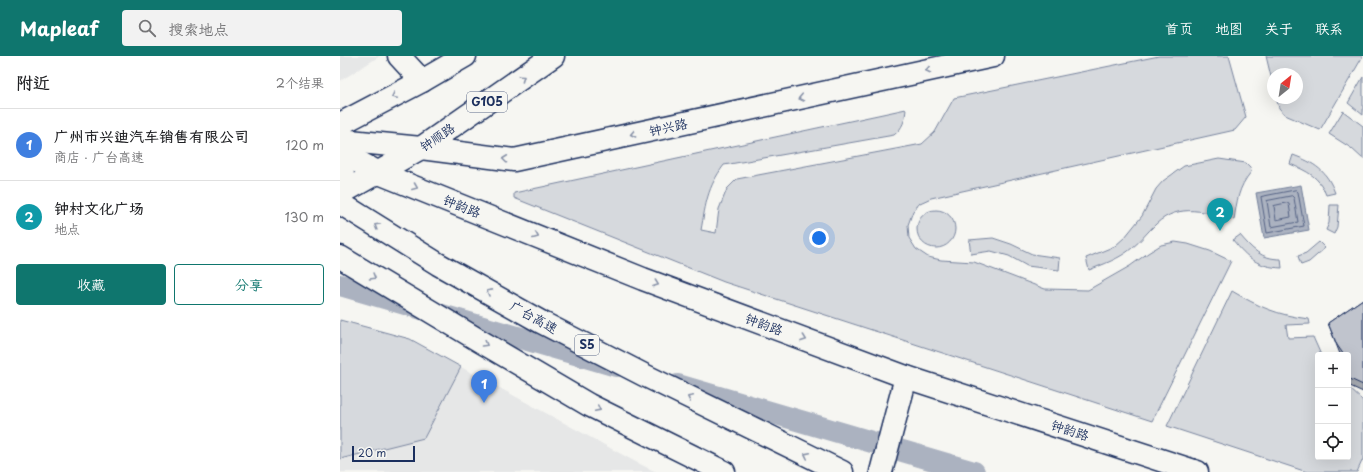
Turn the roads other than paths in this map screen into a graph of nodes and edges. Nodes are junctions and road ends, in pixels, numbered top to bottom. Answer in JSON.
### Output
{"nodes":[{"id":1,"x":399,"y":56,"type":"edge"},
{"id":2,"x":465,"y":56,"type":"edge"},
{"id":3,"x":553,"y":56,"type":"edge"},
{"id":4,"x":993,"y":56,"type":"edge"},
{"id":5,"x":422,"y":81,"type":"junction"},
{"id":6,"x":340,"y":124,"type":"edge"},
{"id":7,"x":340,"y":140,"type":"edge"},
{"id":8,"x":421,"y":148,"type":"junction"},
{"id":9,"x":340,"y":152,"type":"edge"},
{"id":10,"x":340,"y":158,"type":"edge"},
{"id":11,"x":379,"y":173,"type":"junction"},
{"id":12,"x":340,"y":189,"type":"edge"},
{"id":13,"x":340,"y":194,"type":"edge"},
{"id":14,"x":340,"y":202,"type":"edge"},
{"id":15,"x":340,"y":257,"type":"edge"},
{"id":16,"x":906,"y":377,"type":"junction"},
{"id":17,"x":724,"y":472,"type":"edge"},
{"id":18,"x":842,"y":472,"type":"edge"},
{"id":19,"x":880,"y":472,"type":"edge"},
{"id":20,"x":1197,"y":472,"type":"edge"}],
"edges":[{"from":1,"to":5,"type":"main road"},
{"from":2,"to":5,"type":"main road"},
{"from":8,"to":3,"type":"main road","name":"钟顺路","number":"G105","one_way":true},
{"from":4,"to":8,"type":"main road","name":"钟兴路","one_way":true},
{"from":5,"to":6,"type":"main road","one_way":true},
{"from":7,"to":8,"type":"main road","name":"钟兴路"},
{"from":8,"to":11,"type":"main road","name":"钟顺路","number":"G105"},
{"from":9,"to":11,"type":"main road","name":"钟韵路"},
{"from":10,"to":12,"type":"main road"},
{"from":11,"to":13,"type":"main road","number":"G105"},
{"from":11,"to":16,"type":"main road","name":"钟韵路","one_way":true},
{"from":18,"to":14,"type":"main road","name":"广台高速","number":"S5","one_way":true},
{"from":15,"to":17,"type":"main road","one_way":true},
{"from":16,"to":19,"type":"main road"},
{"from":16,"to":20,"type":"main road","name":"钟韵路"}]}
